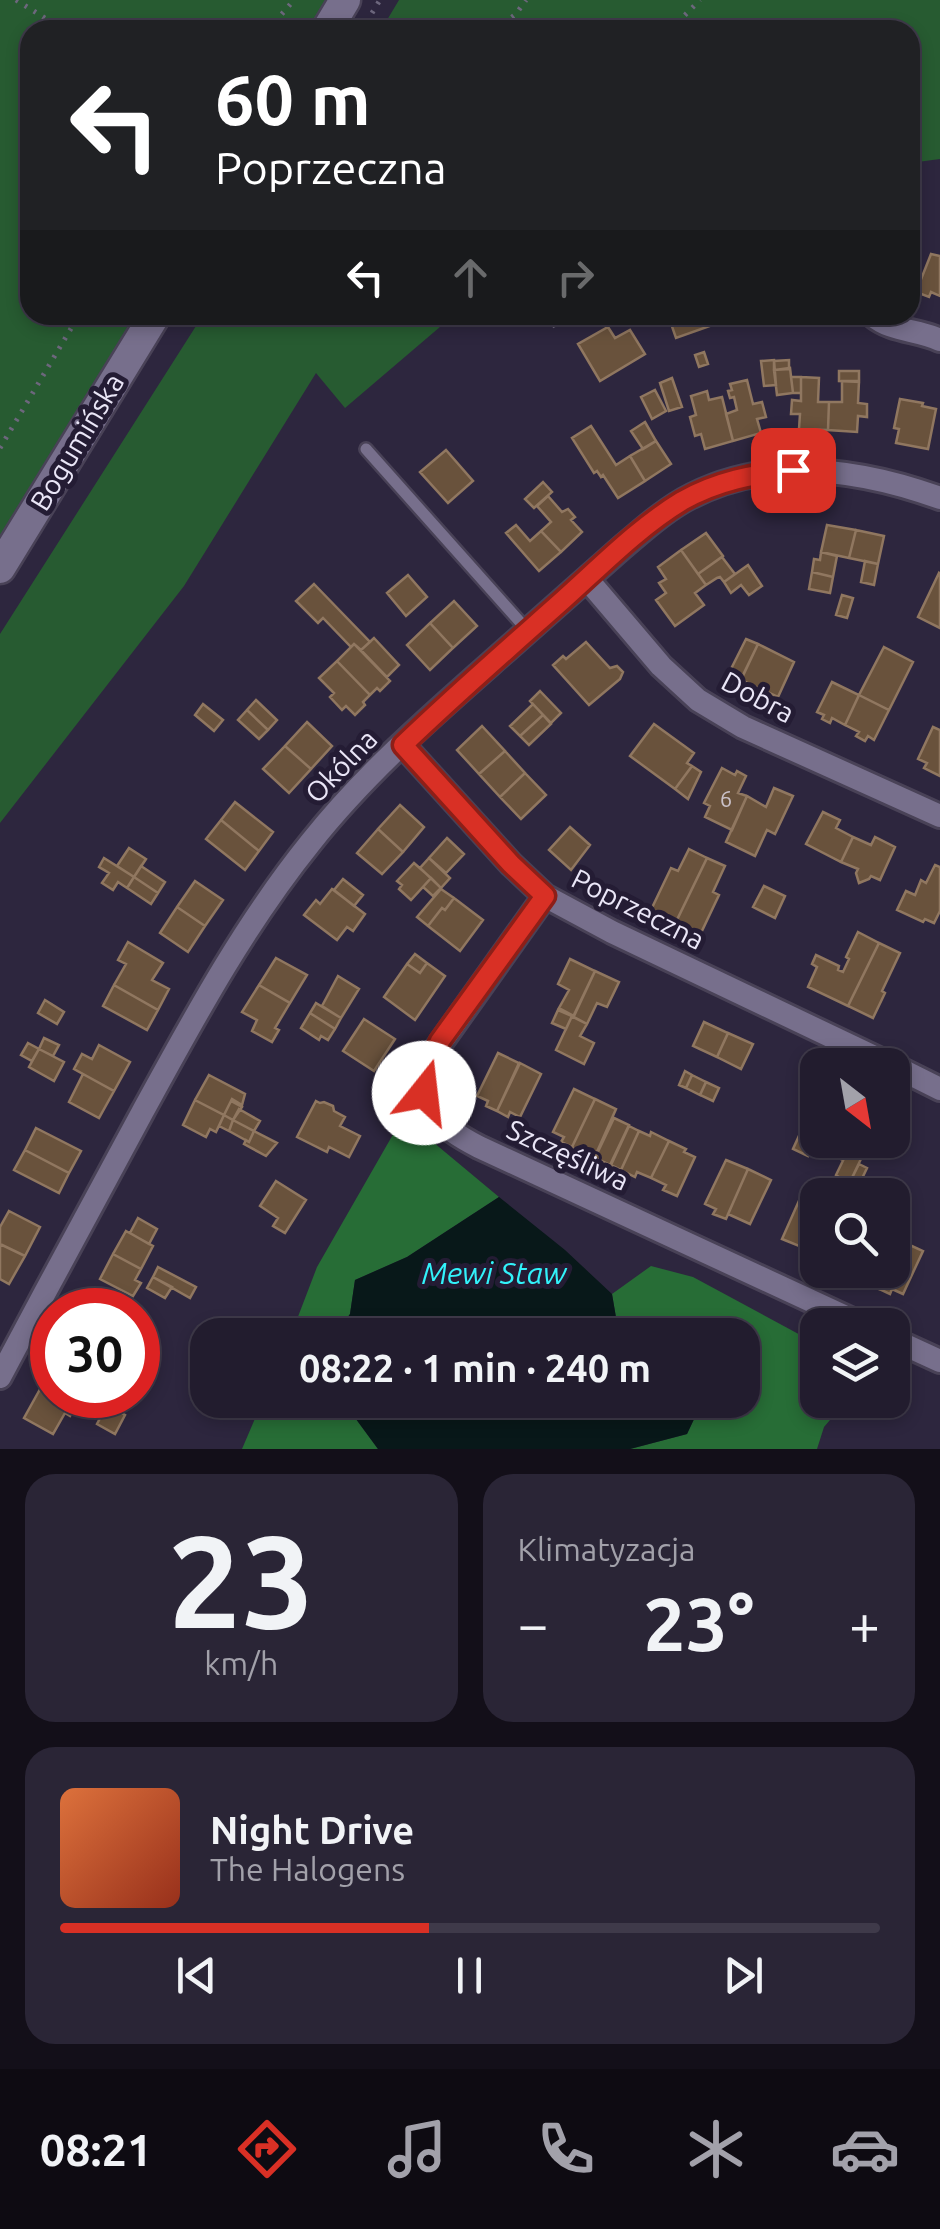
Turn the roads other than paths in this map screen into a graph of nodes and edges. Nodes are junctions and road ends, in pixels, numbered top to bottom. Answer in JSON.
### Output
{"nodes":[{"id":1,"x":148,"y":325,"type":"edge"},
{"id":2,"x":885,"y":325,"type":"edge"},
{"id":3,"x":940,"y":340,"type":"edge"},
{"id":4,"x":366,"y":449,"type":"dead end"},
{"id":5,"x":940,"y":498,"type":"edge"},
{"id":6,"x":0,"y":568,"type":"edge"},
{"id":7,"x":587,"y":578,"type":"junction"},
{"id":8,"x":528,"y":631,"type":"junction"},
{"id":9,"x":403,"y":745,"type":"junction"},
{"id":10,"x":940,"y":816,"type":"edge"},
{"id":11,"x":545,"y":896,"type":"junction"},
{"id":12,"x":856,"y":1048,"type":"edge"},
{"id":13,"x":910,"y":1074,"type":"edge"},
{"id":14,"x":940,"y":1089,"type":"edge"},
{"id":15,"x":825,"y":1308,"type":"edge"},
{"id":16,"x":910,"y":1347,"type":"edge"},
{"id":17,"x":940,"y":1361,"type":"edge"},
{"id":18,"x":0,"y":1377,"type":"edge"}],
"edges":[{"from":1,"to":6,"type":"street","name":"Bogumińska"},
{"from":2,"to":3,"type":"street"},
{"from":4,"to":8,"type":"lane"},
{"from":5,"to":7,"type":"street","name":"Okólna"},
{"from":7,"to":8,"type":"street","name":"Okólna"},
{"from":7,"to":10,"type":"street","name":"Dobra"},
{"from":8,"to":9,"type":"street","name":"Okólna"},
{"from":9,"to":11,"type":"street","name":"Poprzeczna"},
{"from":9,"to":18,"type":"street","name":"Okólna"},
{"from":11,"to":12,"type":"street","name":"Poprzeczna"},
{"from":11,"to":15,"type":"street","name":"Szczęśliwa"},
{"from":13,"to":14,"type":"street","name":"Poprzeczna"},
{"from":16,"to":17,"type":"street"}]}
